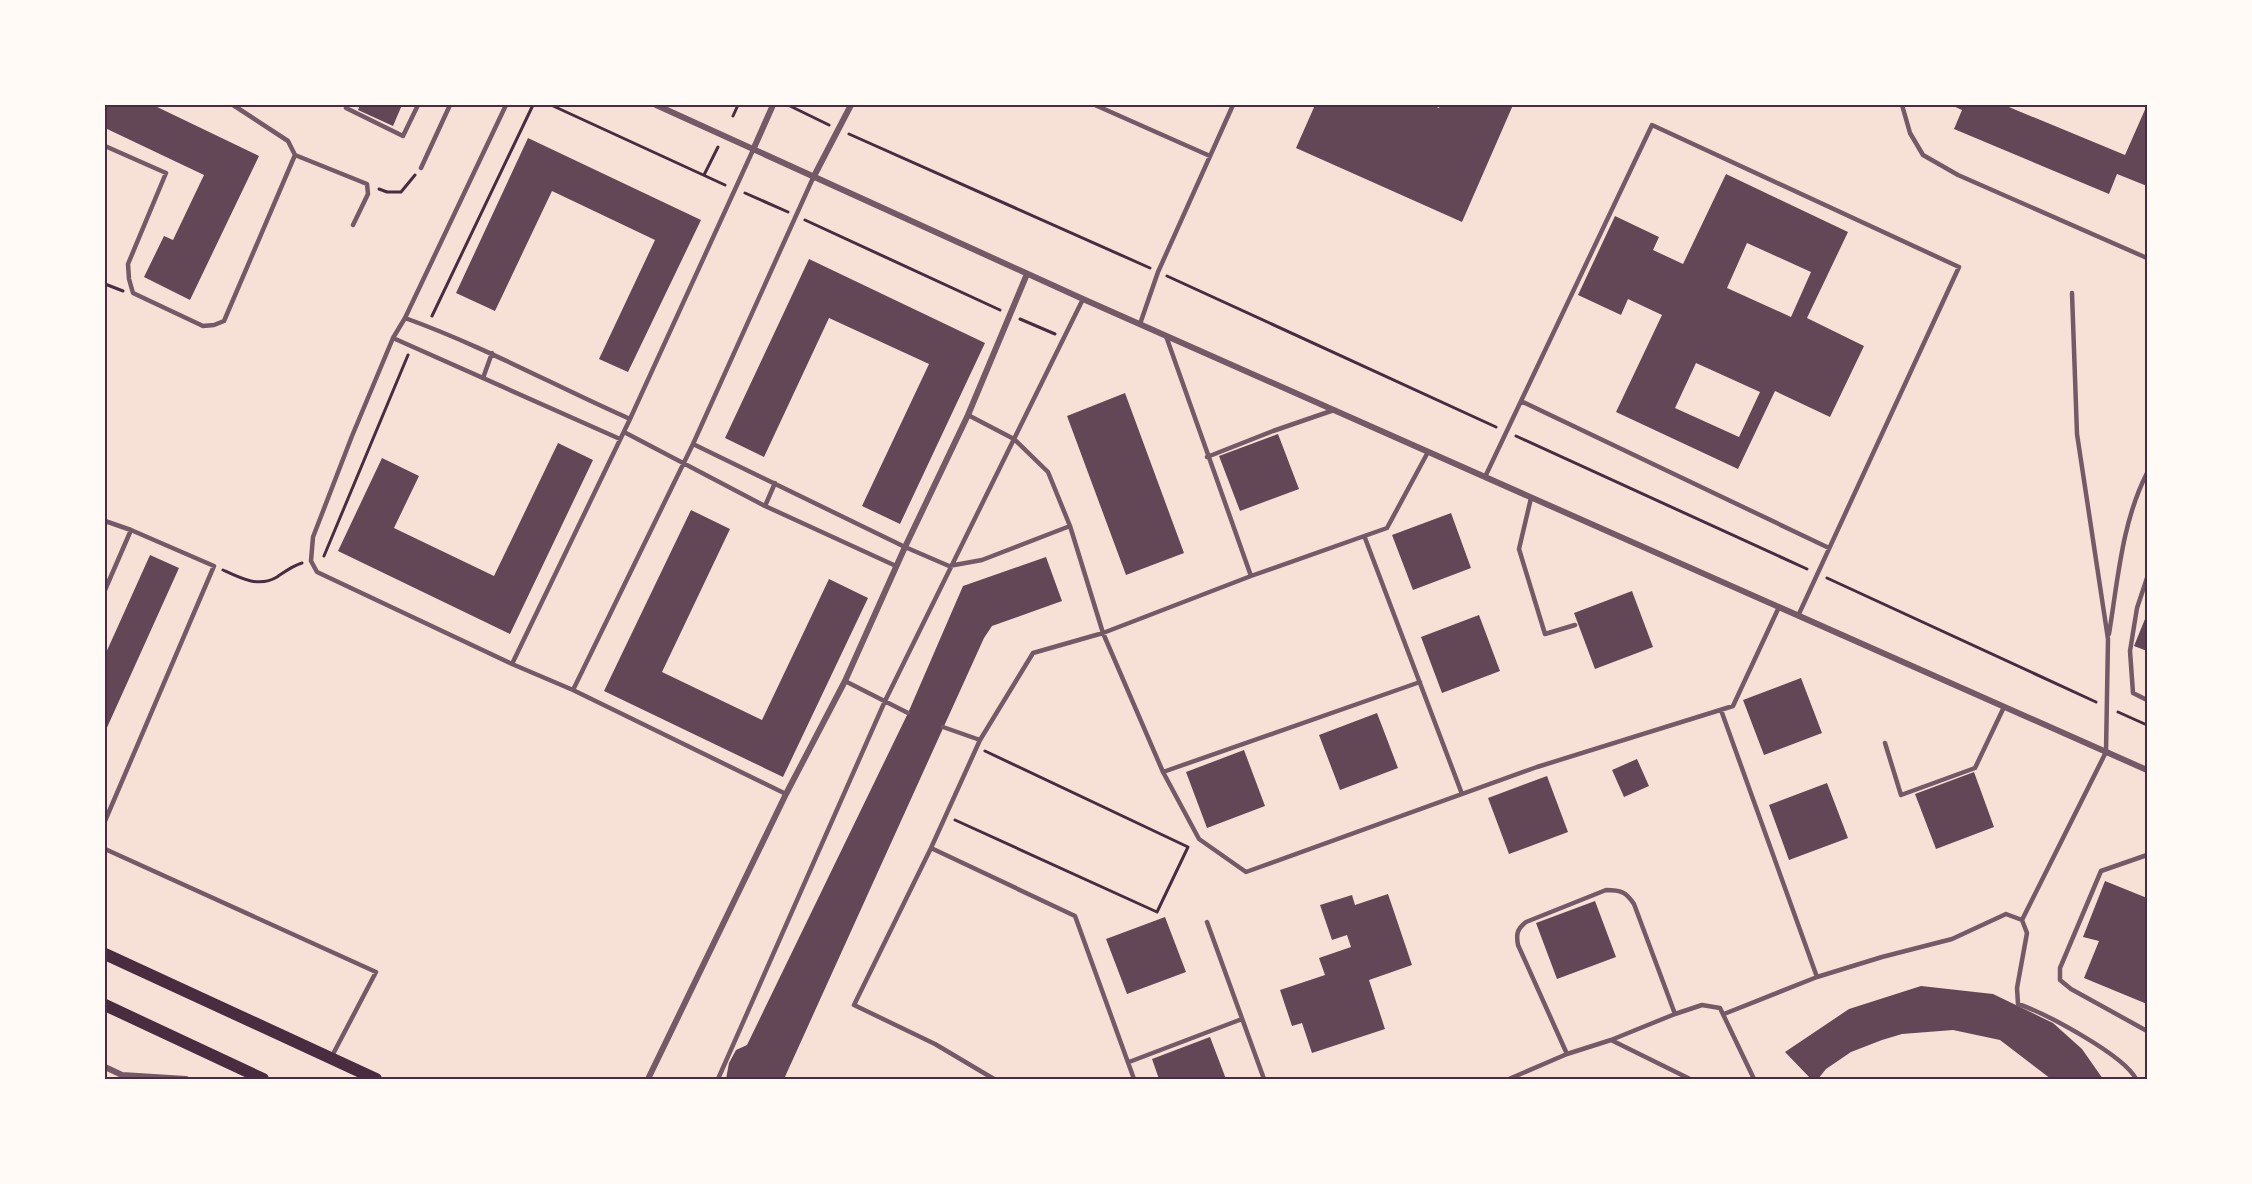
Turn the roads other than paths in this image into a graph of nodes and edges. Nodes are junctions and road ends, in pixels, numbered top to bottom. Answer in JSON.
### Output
{"nodes":[{"id":1,"x":233,"y":105,"type":"edge"},
{"id":2,"x":347,"y":105,"type":"edge"},
{"id":3,"x":418,"y":105,"type":"edge"},
{"id":4,"x":450,"y":105,"type":"edge"},
{"id":5,"x":506,"y":105,"type":"edge"},
{"id":6,"x":656,"y":105,"type":"edge"},
{"id":7,"x":773,"y":105,"type":"edge"},
{"id":8,"x":851,"y":105,"type":"edge"},
{"id":9,"x":1095,"y":105,"type":"edge"},
{"id":10,"x":1233,"y":105,"type":"edge"},
{"id":11,"x":1902,"y":105,"type":"edge"},
{"id":12,"x":105,"y":146,"type":"edge"},
{"id":13,"x":753,"y":150,"type":"junction"},
{"id":14,"x":295,"y":154,"type":"junction"},
{"id":15,"x":1210,"y":156,"type":"junction"},
{"id":16,"x":421,"y":168,"type":"road end"},
{"id":17,"x":813,"y":178,"type":"junction"},
{"id":18,"x":353,"y":225,"type":"dead end"},
{"id":19,"x":2147,"y":258,"type":"edge"},
{"id":20,"x":1027,"y":274,"type":"junction"},
{"id":21,"x":2072,"y":293,"type":"dead end"},
{"id":22,"x":1083,"y":299,"type":"junction"},
{"id":23,"x":405,"y":318,"type":"junction"},
{"id":24,"x":1140,"y":324,"type":"junction"},
{"id":25,"x":1165,"y":335,"type":"junction"},
{"id":26,"x":393,"y":338,"type":"junction"},
{"id":27,"x":492,"y":353,"type":"junction"},
{"id":28,"x":483,"y":378,"type":"junction"},
{"id":29,"x":1521,"y":401,"type":"junction"},
{"id":30,"x":1334,"y":410,"type":"junction"},
{"id":31,"x":968,"y":416,"type":"junction"},
{"id":32,"x":630,"y":419,"type":"junction"},
{"id":33,"x":624,"y":432,"type":"junction"},
{"id":34,"x":620,"y":439,"type":"junction"},
{"id":35,"x":1014,"y":439,"type":"junction"},
{"id":36,"x":693,"y":444,"type":"junction"},
{"id":37,"x":1428,"y":452,"type":"junction"},
{"id":38,"x":1207,"y":457,"type":"junction"},
{"id":39,"x":684,"y":463,"type":"junction"},
{"id":40,"x":2147,"y":473,"type":"edge"},
{"id":41,"x":1485,"y":477,"type":"junction"},
{"id":42,"x":775,"y":483,"type":"junction"},
{"id":43,"x":1532,"y":498,"type":"junction"},
{"id":44,"x":765,"y":506,"type":"junction"},
{"id":45,"x":105,"y":521,"type":"edge"},
{"id":46,"x":1070,"y":526,"type":"junction"},
{"id":47,"x":131,"y":530,"type":"junction"},
{"id":48,"x":1365,"y":538,"type":"junction"},
{"id":49,"x":905,"y":547,"type":"junction"},
{"id":50,"x":1829,"y":548,"type":"junction"},
{"id":51,"x":896,"y":566,"type":"junction"},
{"id":52,"x":949,"y":566,"type":"junction"},
{"id":53,"x":1251,"y":576,"type":"junction"},
{"id":54,"x":2147,"y":578,"type":"edge"},
{"id":55,"x":105,"y":590,"type":"edge"},
{"id":56,"x":1779,"y":607,"type":"junction"},
{"id":57,"x":1798,"y":616,"type":"junction"},
{"id":58,"x":1575,"y":625,"type":"dead end"},
{"id":59,"x":1103,"y":633,"type":"junction"},
{"id":60,"x":2109,"y":639,"type":"junction"},
{"id":61,"x":512,"y":664,"type":"junction"},
{"id":62,"x":845,"y":681,"type":"junction"},
{"id":63,"x":1420,"y":682,"type":"junction"},
{"id":64,"x":573,"y":690,"type":"junction"},
{"id":65,"x":2147,"y":700,"type":"edge"},
{"id":66,"x":885,"y":701,"type":"junction"},
{"id":67,"x":2004,"y":707,"type":"junction"},
{"id":68,"x":1721,"y":710,"type":"junction"},
{"id":69,"x":908,"y":713,"type":"dead end"},
{"id":70,"x":943,"y":728,"type":"dead end"},
{"id":71,"x":980,"y":740,"type":"junction"},
{"id":72,"x":1885,"y":743,"type":"dead end"},
{"id":73,"x":2106,"y":753,"type":"junction"},
{"id":74,"x":2147,"y":770,"type":"edge"},
{"id":75,"x":1162,"y":772,"type":"junction"},
{"id":76,"x":786,"y":794,"type":"junction"},
{"id":77,"x":1462,"y":795,"type":"junction"},
{"id":78,"x":105,"y":821,"type":"edge"},
{"id":79,"x":931,"y":848,"type":"junction"},
{"id":80,"x":105,"y":849,"type":"edge"},
{"id":81,"x":2147,"y":855,"type":"edge"},
{"id":82,"x":2022,"y":920,"type":"junction"},
{"id":83,"x":1207,"y":922,"type":"dead end"},
{"id":84,"x":105,"y":954,"type":"edge"},
{"id":85,"x":1817,"y":977,"type":"junction"},
{"id":86,"x":105,"y":1005,"type":"edge"},
{"id":87,"x":1675,"y":1014,"type":"junction"},
{"id":88,"x":1724,"y":1014,"type":"junction"},
{"id":89,"x":1242,"y":1018,"type":"junction"},
{"id":90,"x":2147,"y":1031,"type":"edge"},
{"id":91,"x":1611,"y":1040,"type":"junction"},
{"id":92,"x":1567,"y":1054,"type":"junction"},
{"id":93,"x":331,"y":1058,"type":"junction"},
{"id":94,"x":1129,"y":1062,"type":"junction"},
{"id":95,"x":105,"y":1067,"type":"edge"},
{"id":96,"x":351,"y":1074,"type":"edge"},
{"id":97,"x":186,"y":1079,"type":"edge"},
{"id":98,"x":263,"y":1079,"type":"edge"},
{"id":99,"x":376,"y":1079,"type":"edge"},
{"id":100,"x":648,"y":1079,"type":"edge"},
{"id":101,"x":718,"y":1079,"type":"edge"},
{"id":102,"x":994,"y":1079,"type":"edge"},
{"id":103,"x":1134,"y":1079,"type":"edge"},
{"id":104,"x":1264,"y":1079,"type":"edge"},
{"id":105,"x":1509,"y":1079,"type":"edge"},
{"id":106,"x":1690,"y":1079,"type":"edge"},
{"id":107,"x":1754,"y":1079,"type":"edge"},
{"id":108,"x":2136,"y":1079,"type":"edge"}],
"edges":[{"from":1,"to":14,"type":"lane"},
{"from":2,"to":3,"type":"lane"},
{"from":4,"to":16,"type":"lane"},
{"from":5,"to":23,"type":"lane"},
{"from":6,"to":13,"type":"street"},
{"from":7,"to":13,"type":"street"},
{"from":8,"to":17,"type":"street"},
{"from":9,"to":15,"type":"lane"},
{"from":10,"to":15,"type":"lane"},
{"from":11,"to":19,"type":"lane"},
{"from":12,"to":14,"type":"lane"},
{"from":13,"to":17,"type":"street"},
{"from":13,"to":32,"type":"lane"},
{"from":14,"to":18,"type":"lane"},
{"from":15,"to":24,"type":"lane"},
{"from":17,"to":20,"type":"street"},
{"from":17,"to":36,"type":"lane"},
{"from":20,"to":22,"type":"street"},
{"from":20,"to":31,"type":"street"},
{"from":21,"to":60,"type":"lane"},
{"from":22,"to":24,"type":"street"},
{"from":22,"to":35,"type":"lane"},
{"from":23,"to":26,"type":"lane"},
{"from":23,"to":27,"type":"lane"},
{"from":24,"to":25,"type":"street"},
{"from":25,"to":30,"type":"street"},
{"from":25,"to":38,"type":"lane"},
{"from":26,"to":28,"type":"lane"},
{"from":26,"to":61,"type":"lane"},
{"from":27,"to":28,"type":"lane"},
{"from":27,"to":32,"type":"lane"},
{"from":28,"to":34,"type":"lane"},
{"from":29,"to":41,"type":"lane"},
{"from":29,"to":50,"type":"lane"},
{"from":29,"to":50,"type":"lane"},
{"from":30,"to":37,"type":"street"},
{"from":30,"to":38,"type":"lane"},
{"from":31,"to":35,"type":"lane"},
{"from":31,"to":49,"type":"street"},
{"from":32,"to":33,"type":"lane"},
{"from":33,"to":34,"type":"lane"},
{"from":33,"to":39,"type":"lane"},
{"from":34,"to":61,"type":"lane"},
{"from":35,"to":46,"type":"lane"},
{"from":35,"to":52,"type":"lane"},
{"from":36,"to":39,"type":"lane"},
{"from":36,"to":42,"type":"lane"},
{"from":37,"to":41,"type":"street"},
{"from":37,"to":48,"type":"lane"},
{"from":38,"to":53,"type":"lane"},
{"from":39,"to":44,"type":"lane"},
{"from":39,"to":64,"type":"lane"},
{"from":40,"to":60,"type":"lane"},
{"from":41,"to":43,"type":"street"},
{"from":42,"to":44,"type":"lane"},
{"from":42,"to":49,"type":"lane"},
{"from":43,"to":56,"type":"street"},
{"from":43,"to":58,"type":"lane"},
{"from":44,"to":51,"type":"lane"},
{"from":45,"to":47,"type":"lane"},
{"from":46,"to":52,"type":"lane"},
{"from":46,"to":59,"type":"lane"},
{"from":47,"to":55,"type":"lane"},
{"from":47,"to":78,"type":"lane"},
{"from":48,"to":53,"type":"lane"},
{"from":48,"to":63,"type":"lane"},
{"from":49,"to":51,"type":"street"},
{"from":49,"to":52,"type":"lane"},
{"from":50,"to":57,"type":"lane"},
{"from":51,"to":62,"type":"street"},
{"from":52,"to":66,"type":"lane"},
{"from":53,"to":59,"type":"lane"},
{"from":54,"to":65,"type":"lane"},
{"from":56,"to":57,"type":"street"},
{"from":56,"to":68,"type":"lane"},
{"from":57,"to":67,"type":"street"},
{"from":59,"to":71,"type":"lane"},
{"from":59,"to":75,"type":"lane"},
{"from":60,"to":73,"type":"lane"},
{"from":61,"to":64,"type":"lane"},
{"from":62,"to":66,"type":"lane"},
{"from":62,"to":76,"type":"street"},
{"from":63,"to":75,"type":"lane"},
{"from":63,"to":77,"type":"lane"},
{"from":64,"to":76,"type":"lane"},
{"from":66,"to":69,"type":"lane"},
{"from":66,"to":101,"type":"lane"},
{"from":67,"to":72,"type":"lane"},
{"from":67,"to":73,"type":"street"},
{"from":68,"to":77,"type":"lane"},
{"from":68,"to":85,"type":"lane"},
{"from":70,"to":71,"type":"lane"},
{"from":71,"to":79,"type":"lane"},
{"from":73,"to":74,"type":"street"},
{"from":73,"to":82,"type":"lane"},
{"from":75,"to":77,"type":"lane"},
{"from":76,"to":100,"type":"street"},
{"from":79,"to":94,"type":"lane"},
{"from":79,"to":102,"type":"lane"},
{"from":80,"to":93,"type":"lane"},
{"from":81,"to":90,"type":"lane"},
{"from":82,"to":85,"type":"lane"},
{"from":82,"to":108,"type":"lane"},
{"from":83,"to":89,"type":"lane"},
{"from":84,"to":93,"type":"main road"},
{"from":85,"to":88,"type":"lane"},
{"from":86,"to":98,"type":"main road"},
{"from":87,"to":88,"type":"lane"},
{"from":87,"to":91,"type":"lane"},
{"from":87,"to":92,"type":"lane"},
{"from":88,"to":107,"type":"lane"},
{"from":89,"to":94,"type":"lane"},
{"from":89,"to":104,"type":"lane"},
{"from":91,"to":92,"type":"lane"},
{"from":91,"to":106,"type":"lane"},
{"from":92,"to":105,"type":"lane"},
{"from":93,"to":96,"type":"main road"},
{"from":94,"to":103,"type":"lane"},
{"from":95,"to":97,"type":"street"},
{"from":96,"to":99,"type":"main road"}]}
